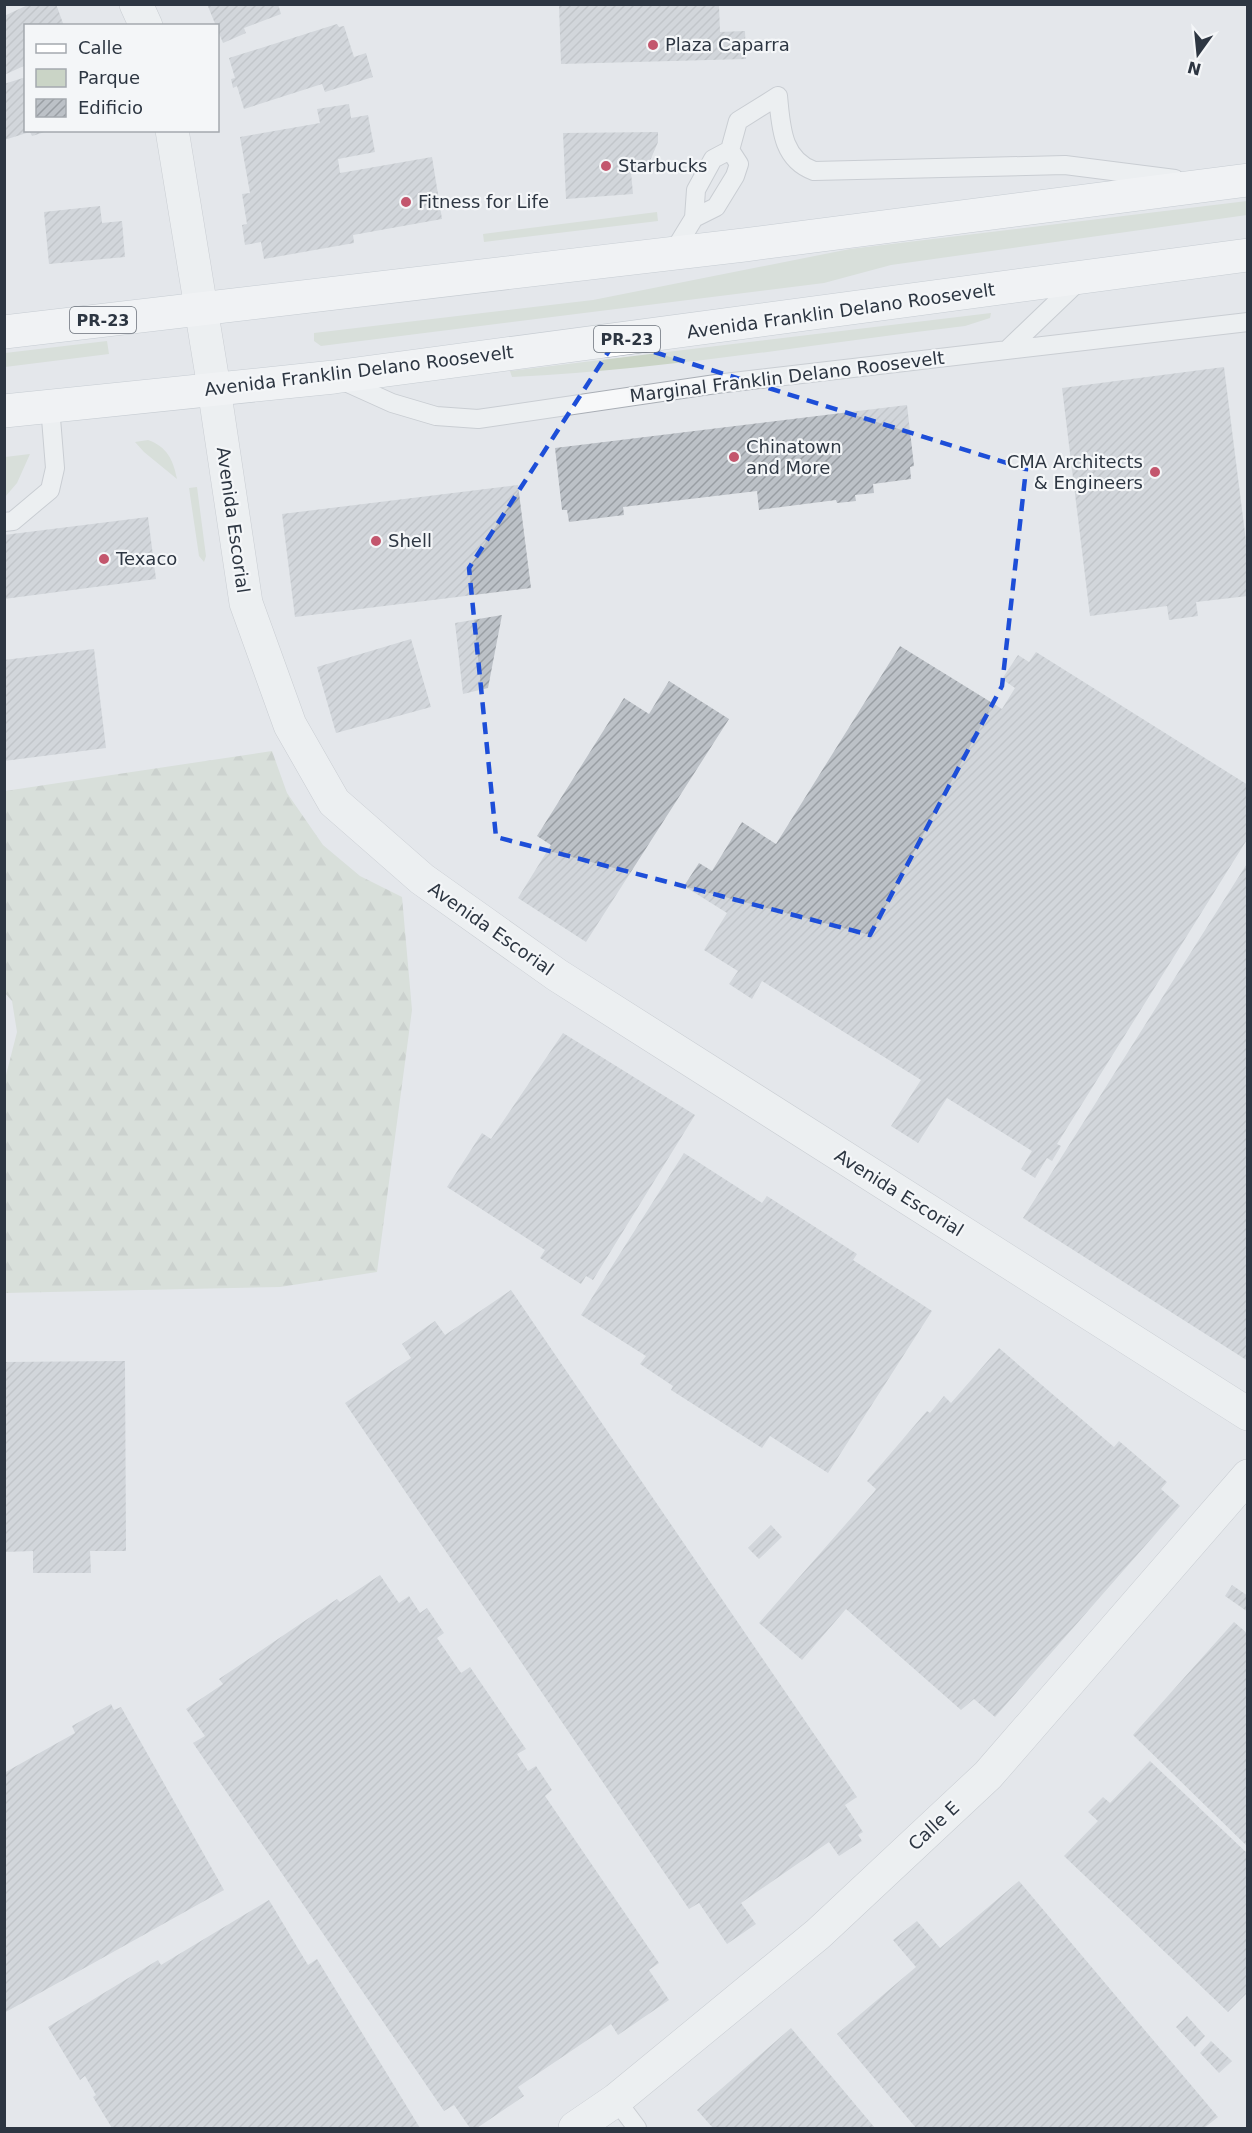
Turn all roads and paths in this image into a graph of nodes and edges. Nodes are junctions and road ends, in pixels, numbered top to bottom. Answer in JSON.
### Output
{"nodes":[{"id":1,"x":136,"y":4,"type":"edge"},
{"id":2,"x":145,"y":24,"type":"edge"},
{"id":3,"x":172,"y":132,"type":"edge"},
{"id":4,"x":730,"y":150,"type":"junction"},
{"id":5,"x":1248,"y":180,"type":"edge"},
{"id":6,"x":1212,"y":184,"type":"junction"},
{"id":7,"x":694,"y":218,"type":"junction"},
{"id":8,"x":672,"y":254,"type":"junction"},
{"id":9,"x":1248,"y":255,"type":"edge"},
{"id":10,"x":1081,"y":279,"type":"junction"},
{"id":11,"x":202,"y":308,"type":"junction"},
{"id":12,"x":1248,"y":322,"type":"edge"},
{"id":13,"x":4,"y":332,"type":"edge"},
{"id":14,"x":1007,"y":350,"type":"junction"},
{"id":15,"x":334,"y":377,"type":"junction"},
{"id":16,"x":214,"y":388,"type":"junction"},
{"id":17,"x":50,"y":406,"type":"junction"},
{"id":18,"x":4,"y":411,"type":"edge"},
{"id":19,"x":4,"y":522,"type":"edge"},
{"id":20,"x":1248,"y":1414,"type":"edge"},
{"id":21,"x":1248,"y":1476,"type":"edge"},
{"id":22,"x":616,"y":2100,"type":"junction"},
{"id":23,"x":575,"y":2128,"type":"edge"},
{"id":24,"x":637,"y":2128,"type":"edge"}],
"edges":[{"from":1,"to":2,"type":"street"},
{"from":3,"to":11,"type":"street","name":"Avenida Escorial"},
{"from":4,"to":6,"type":"lane"},
{"from":4,"to":7,"type":"lane"},
{"from":4,"to":7,"type":"lane"},
{"from":5,"to":6,"type":"main road","number":"PR-23"},
{"from":6,"to":8,"type":"main road","number":"PR-23"},
{"from":7,"to":8,"type":"lane"},
{"from":8,"to":11,"type":"main road","number":"PR-23"},
{"from":9,"to":10,"type":"main road","name":"Avenida Franklin Delano Roosevelt","number":"PR-23"},
{"from":10,"to":14,"type":"lane"},
{"from":10,"to":15,"type":"main road","name":"Avenida Franklin Delano Roosevelt","number":"PR-23"},
{"from":11,"to":13,"type":"main road","number":"PR-23"},
{"from":11,"to":16,"type":"street","name":"Avenida Escorial"},
{"from":12,"to":14,"type":"lane","name":"Marginal Franklin Delano Roosevelt"},
{"from":14,"to":15,"type":"lane","name":"Marginal Franklin Delano Roosevelt"},
{"from":15,"to":16,"type":"main road","name":"Avenida Franklin Delano Roosevelt","number":"PR-23"},
{"from":16,"to":17,"type":"main road","name":"Avenida Franklin Delano Roosevelt","number":"PR-23"},
{"from":16,"to":20,"type":"street","name":"Avenida Escorial"},
{"from":17,"to":18,"type":"main road","name":"Avenida Franklin Delano Roosevelt","number":"PR-23"},
{"from":17,"to":19,"type":"lane"},
{"from":21,"to":22,"type":"street","name":"Calle E"},
{"from":22,"to":23,"type":"street","name":"Calle E"},
{"from":22,"to":24,"type":"lane"}]}
